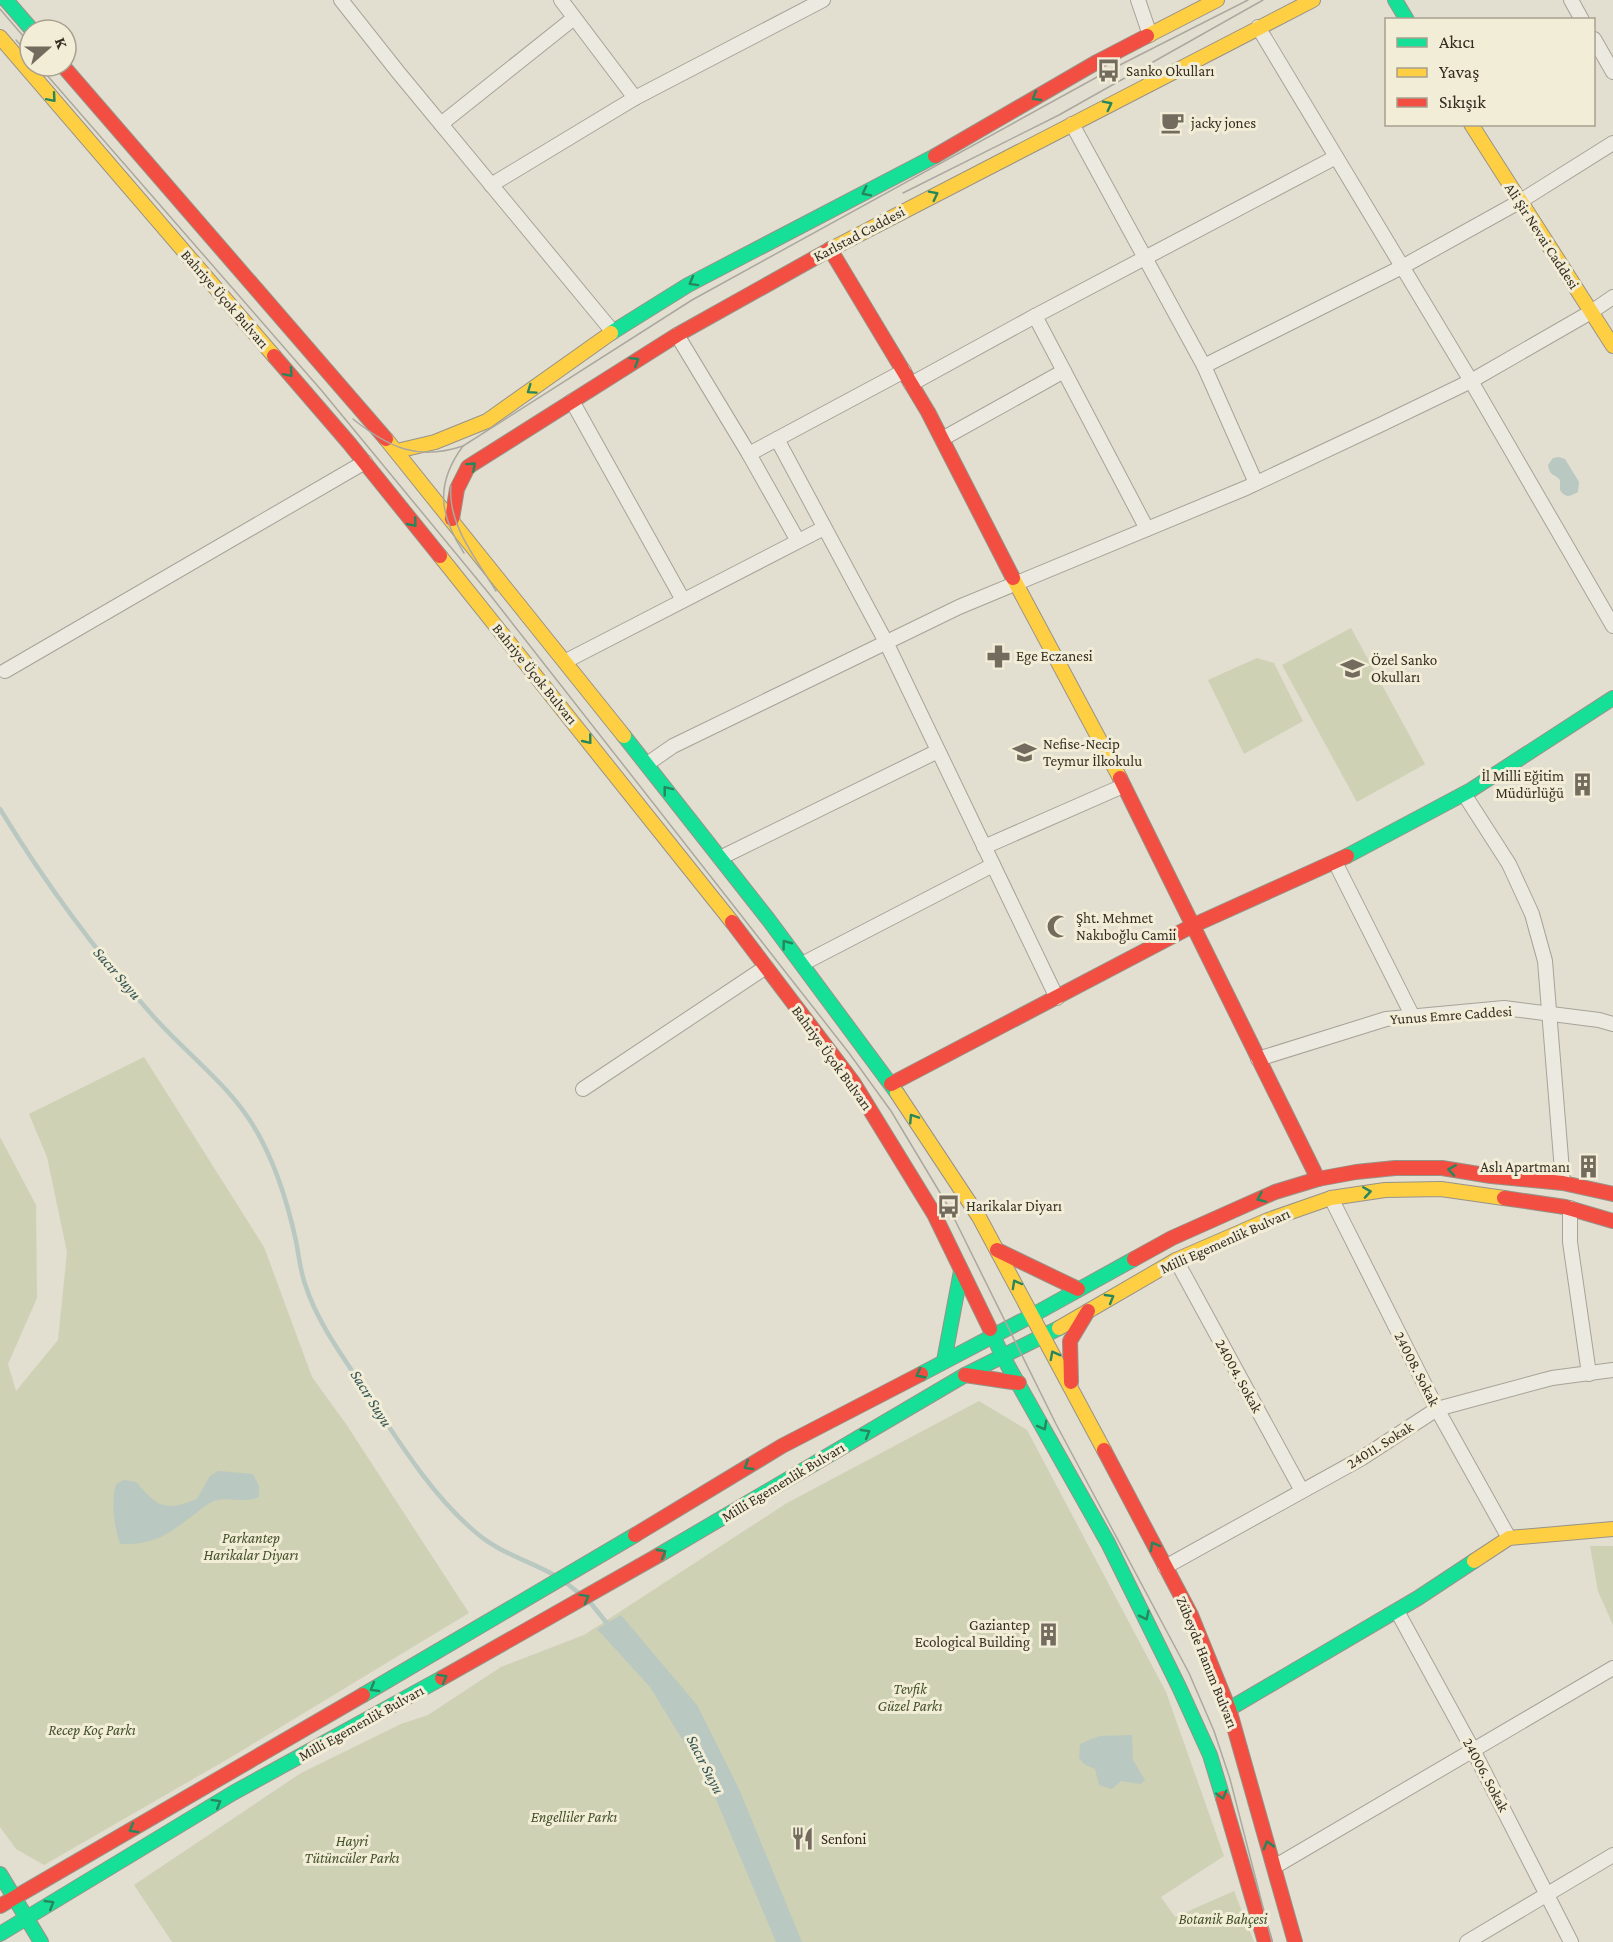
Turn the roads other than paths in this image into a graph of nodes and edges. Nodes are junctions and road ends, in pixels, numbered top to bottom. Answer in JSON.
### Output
{"nodes":[{"id":1,"x":6,"y":0,"type":"edge"},
{"id":2,"x":341,"y":0,"type":"edge"},
{"id":3,"x":561,"y":0,"type":"edge"},
{"id":4,"x":823,"y":0,"type":"edge"},
{"id":5,"x":1138,"y":0,"type":"edge"},
{"id":6,"x":1217,"y":0,"type":"edge"},
{"id":7,"x":1313,"y":0,"type":"edge"},
{"id":8,"x":1395,"y":0,"type":"edge"},
{"id":9,"x":1571,"y":0,"type":"edge"},
{"id":10,"x":22,"y":18,"type":"edge"},
{"id":11,"x":574,"y":18,"type":"junction"},
{"id":12,"x":1406,"y":18,"type":"edge"},
{"id":13,"x":1581,"y":18,"type":"edge"},
{"id":14,"x":1258,"y":27,"type":"junction"},
{"id":15,"x":1150,"y":35,"type":"junction"},
{"id":16,"x":0,"y":38,"type":"edge"},
{"id":17,"x":1595,"y":42,"type":"edge"},
{"id":18,"x":1613,"y":72,"type":"edge"},
{"id":19,"x":73,"y":78,"type":"edge"},
{"id":20,"x":635,"y":98,"type":"junction"},
{"id":21,"x":441,"y":124,"type":"junction"},
{"id":22,"x":1071,"y":124,"type":"junction"},
{"id":23,"x":1473,"y":126,"type":"edge"},
{"id":24,"x":1613,"y":143,"type":"edge"},
{"id":25,"x":1336,"y":157,"type":"junction"},
{"id":26,"x":491,"y":185,"type":"junction"},
{"id":27,"x":1520,"y":202,"type":"junction"},
{"id":28,"x":830,"y":249,"type":"junction"},
{"id":29,"x":1144,"y":258,"type":"junction"},
{"id":30,"x":1402,"y":267,"type":"junction"},
{"id":31,"x":1613,"y":297,"type":"edge"},
{"id":32,"x":1591,"y":312,"type":"junction"},
{"id":33,"x":1035,"y":316,"type":"junction"},
{"id":34,"x":613,"y":332,"type":"junction"},
{"id":35,"x":676,"y":335,"type":"junction"},
{"id":36,"x":1613,"y":346,"type":"edge"},
{"id":37,"x":1204,"y":366,"type":"junction"},
{"id":38,"x":904,"y":371,"type":"junction"},
{"id":39,"x":1064,"y":371,"type":"junction"},
{"id":40,"x":1471,"y":381,"type":"junction"},
{"id":41,"x":911,"y":384,"type":"junction"},
{"id":42,"x":572,"y":401,"type":"junction"},
{"id":43,"x":777,"y":439,"type":"junction"},
{"id":44,"x":942,"y":440,"type":"junction"},
{"id":45,"x":397,"y":451,"type":"junction"},
{"id":46,"x":748,"y":454,"type":"junction"},
{"id":47,"x":365,"y":462,"type":"junction"},
{"id":48,"x":1256,"y":483,"type":"junction"},
{"id":49,"x":452,"y":519,"type":"junction"},
{"id":50,"x":825,"y":528,"type":"junction"},
{"id":51,"x":1147,"y":530,"type":"junction"},
{"id":52,"x":798,"y":541,"type":"junction"},
{"id":53,"x":1016,"y":584,"type":"junction"},
{"id":54,"x":683,"y":600,"type":"junction"},
{"id":55,"x":1613,"y":626,"type":"edge"},
{"id":56,"x":886,"y":642,"type":"junction"},
{"id":57,"x":566,"y":661,"type":"junction"},
{"id":58,"x":5,"y":671,"type":"dead end"},
{"id":59,"x":1613,"y":698,"type":"edge"},
{"id":60,"x":938,"y":752,"type":"junction"},
{"id":61,"x":647,"y":764,"type":"junction"},
{"id":62,"x":1123,"y":786,"type":"junction"},
{"id":63,"x":1464,"y":794,"type":"junction"},
{"id":64,"x":984,"y":847,"type":"junction"},
{"id":65,"x":720,"y":858,"type":"junction"},
{"id":66,"x":1335,"y":862,"type":"junction"},
{"id":67,"x":993,"y":865,"type":"junction"},
{"id":68,"x":1192,"y":926,"type":"junction"},
{"id":69,"x":802,"y":964,"type":"junction"},
{"id":70,"x":766,"y":967,"type":"junction"},
{"id":71,"x":1057,"y":998,"type":"junction"},
{"id":72,"x":1548,"y":1014,"type":"junction"},
{"id":73,"x":1413,"y":1017,"type":"junction"},
{"id":74,"x":1613,"y":1024,"type":"edge"},
{"id":75,"x":1258,"y":1059,"type":"junction"},
{"id":76,"x":891,"y":1084,"type":"junction"},
{"id":77,"x":583,"y":1089,"type":"dead end"},
{"id":78,"x":1318,"y":1179,"type":"junction"},
{"id":79,"x":1563,"y":1183,"type":"junction"},
{"id":80,"x":1613,"y":1194,"type":"edge"},
{"id":81,"x":1331,"y":1198,"type":"junction"},
{"id":82,"x":1570,"y":1209,"type":"junction"},
{"id":83,"x":1613,"y":1221,"type":"edge"},
{"id":84,"x":997,"y":1250,"type":"junction"},
{"id":85,"x":1176,"y":1260,"type":"junction"},
{"id":86,"x":961,"y":1271,"type":"junction"},
{"id":87,"x":1078,"y":1289,"type":"junction"},
{"id":88,"x":1089,"y":1310,"type":"junction"},
{"id":89,"x":1033,"y":1315,"type":"junction"},
{"id":90,"x":993,"y":1336,"type":"junction"},
{"id":91,"x":1044,"y":1336,"type":"junction"},
{"id":92,"x":1003,"y":1357,"type":"junction"},
{"id":93,"x":944,"y":1361,"type":"junction"},
{"id":94,"x":1613,"y":1371,"type":"edge"},
{"id":95,"x":1589,"y":1374,"type":"junction"},
{"id":96,"x":965,"y":1375,"type":"junction"},
{"id":97,"x":1019,"y":1383,"type":"junction"},
{"id":98,"x":1071,"y":1388,"type":"junction"},
{"id":99,"x":1437,"y":1409,"type":"junction"},
{"id":100,"x":1302,"y":1491,"type":"junction"},
{"id":101,"x":1613,"y":1529,"type":"edge"},
{"id":102,"x":1509,"y":1538,"type":"junction"},
{"id":103,"x":1165,"y":1567,"type":"junction"},
{"id":104,"x":1396,"y":1611,"type":"junction"},
{"id":105,"x":1613,"y":1668,"type":"edge"},
{"id":106,"x":1229,"y":1709,"type":"junction"},
{"id":107,"x":1473,"y":1750,"type":"junction"},
{"id":108,"x":1613,"y":1855,"type":"edge"},
{"id":109,"x":1274,"y":1867,"type":"junction"},
{"id":110,"x":0,"y":1874,"type":"edge"},
{"id":111,"x":1548,"y":1894,"type":"junction"},
{"id":112,"x":15,"y":1897,"type":"junction"},
{"id":113,"x":0,"y":1906,"type":"edge"},
{"id":114,"x":25,"y":1919,"type":"junction"},
{"id":115,"x":0,"y":1934,"type":"edge"},
{"id":116,"x":41,"y":1942,"type":"edge"},
{"id":117,"x":1265,"y":1942,"type":"edge"},
{"id":118,"x":1295,"y":1942,"type":"edge"},
{"id":119,"x":1467,"y":1942,"type":"edge"},
{"id":120,"x":1571,"y":1942,"type":"edge"}],
"edges":[{"from":1,"to":10,"type":"main road"},
{"from":2,"to":21,"type":"street"},
{"from":3,"to":11,"type":"street"},
{"from":4,"to":20,"type":"street"},
{"from":5,"to":15,"type":"street"},
{"from":6,"to":15,"type":"main road"},
{"from":7,"to":14,"type":"main road","name":"Karlstad Caddesi"},
{"from":8,"to":12,"type":"main road"},
{"from":9,"to":13,"type":"street"},
{"from":11,"to":20,"type":"street"},
{"from":11,"to":21,"type":"street"},
{"from":22,"to":14,"type":"main road","name":"Karlstad Caddesi","one_way":true},
{"from":14,"to":25,"type":"street"},
{"from":15,"to":34,"type":"main road","one_way":true},
{"from":16,"to":47,"type":"main road","name":"Bahriye Üçok Bulvarı","one_way":true},
{"from":17,"to":18,"type":"street"},
{"from":19,"to":45,"type":"main road","name":"Bahriye Üçok Bulvarı"},
{"from":20,"to":26,"type":"street"},
{"from":21,"to":26,"type":"street"},
{"from":28,"to":22,"type":"main road","name":"Karlstad Caddesi","one_way":true},
{"from":22,"to":29,"type":"street"},
{"from":23,"to":27,"type":"main road","name":"Ali Şir Nevai Caddesi"},
{"from":24,"to":27,"type":"street"},
{"from":25,"to":29,"type":"street"},
{"from":25,"to":30,"type":"street"},
{"from":26,"to":34,"type":"street"},
{"from":27,"to":30,"type":"street"},
{"from":27,"to":32,"type":"main road","name":"Ali Şir Nevai Caddesi"},
{"from":28,"to":35,"type":"main road","name":"Karlstad Caddesi"},
{"from":28,"to":38,"type":"main road"},
{"from":29,"to":33,"type":"street"},
{"from":29,"to":37,"type":"street"},
{"from":30,"to":37,"type":"street"},
{"from":30,"to":40,"type":"street"},
{"from":31,"to":32,"type":"street"},
{"from":32,"to":36,"type":"main road","name":"Ali Şir Nevai Caddesi"},
{"from":32,"to":40,"type":"street"},
{"from":33,"to":39,"type":"street"},
{"from":33,"to":41,"type":"street"},
{"from":34,"to":45,"type":"main road","one_way":true},
{"from":42,"to":35,"type":"main road","name":"Karlstad Caddesi","one_way":true},
{"from":35,"to":46,"type":"street"},
{"from":37,"to":48,"type":"street"},
{"from":38,"to":41,"type":"main road"},
{"from":38,"to":43,"type":"street"},
{"from":39,"to":44,"type":"street"},
{"from":39,"to":51,"type":"street"},
{"from":40,"to":48,"type":"street"},
{"from":40,"to":55,"type":"street"},
{"from":41,"to":44,"type":"main road"},
{"from":49,"to":42,"type":"main road","name":"Karlstad Caddesi","one_way":true},
{"from":42,"to":54,"type":"street"},
{"from":43,"to":46,"type":"street"},
{"from":43,"to":50,"type":"street"},
{"from":44,"to":53,"type":"main road"},
{"from":45,"to":49,"type":"main road","name":"Bahriye Üçok Bulvarı"},
{"from":46,"to":52,"type":"street"},
{"from":47,"to":58,"type":"street"},
{"from":47,"to":70,"type":"main road","name":"Bahriye Üçok Bulvarı","one_way":true},
{"from":48,"to":51,"type":"street"},
{"from":49,"to":57,"type":"main road","name":"Bahriye Üçok Bulvarı"},
{"from":50,"to":52,"type":"street"},
{"from":50,"to":56,"type":"street"},
{"from":51,"to":53,"type":"street"},
{"from":52,"to":54,"type":"street"},
{"from":53,"to":56,"type":"street"},
{"from":53,"to":62,"type":"main road"},
{"from":54,"to":57,"type":"street"},
{"from":56,"to":60,"type":"street"},
{"from":56,"to":61,"type":"street"},
{"from":57,"to":61,"type":"main road","name":"Bahriye Üçok Bulvarı"},
{"from":59,"to":63,"type":"main road"},
{"from":60,"to":64,"type":"street"},
{"from":60,"to":65,"type":"street"},
{"from":65,"to":61,"type":"main road","name":"Bahriye Üçok Bulvarı","one_way":true},
{"from":62,"to":64,"type":"street"},
{"from":62,"to":68,"type":"main road"},
{"from":63,"to":66,"type":"main road"},
{"from":63,"to":72,"type":"street"},
{"from":64,"to":67,"type":"street"},
{"from":69,"to":65,"type":"main road","name":"Bahriye Üçok Bulvarı","one_way":true},
{"from":66,"to":68,"type":"main road"},
{"from":66,"to":73,"type":"street"},
{"from":67,"to":69,"type":"street"},
{"from":67,"to":71,"type":"street"},
{"from":68,"to":71,"type":"main road"},
{"from":68,"to":75,"type":"main road"},
{"from":69,"to":76,"type":"main road","name":"Bahriye Üçok Bulvarı"},
{"from":70,"to":77,"type":"street"},
{"from":70,"to":86,"type":"main road","name":"Bahriye Üçok Bulvarı"},
{"from":71,"to":76,"type":"main road"},
{"from":72,"to":73,"type":"street","name":"Yunus Emre Caddesi"},
{"from":72,"to":74,"type":"street","name":"Yunus Emre Caddesi"},
{"from":72,"to":79,"type":"street"},
{"from":73,"to":75,"type":"street","name":"Yunus Emre Caddesi"},
{"from":75,"to":78,"type":"main road"},
{"from":84,"to":76,"type":"main road","name":"Bahriye Üçok Bulvarı","one_way":true},
{"from":79,"to":78,"type":"main road","name":"Milli Egemenlik Bulvarı","one_way":true},
{"from":78,"to":87,"type":"main road","name":"Milli Egemenlik Bulvarı","one_way":true},
{"from":79,"to":80,"type":"main road","name":"Milli Egemenlik Bulvarı"},
{"from":81,"to":82,"type":"main road","name":"Milli Egemenlik Bulvarı","one_way":true},
{"from":81,"to":85,"type":"main road","name":"Milli Egemenlik Bulvarı"},
{"from":81,"to":99,"type":"street","name":"24008. Sokak"},
{"from":82,"to":83,"type":"main road","name":"Milli Egemenlik Bulvarı"},
{"from":82,"to":95,"type":"street"},
{"from":84,"to":87,"type":"main road"},
{"from":89,"to":84,"type":"main road","name":"Bahriye Üçok Bulvarı","one_way":true},
{"from":88,"to":85,"type":"main road","name":"Milli Egemenlik Bulvarı","one_way":true},
{"from":85,"to":100,"type":"street","name":"24004. Sokak"},
{"from":86,"to":90,"type":"main road","name":"Bahriye Üçok Bulvarı"},
{"from":86,"to":93,"type":"main road"},
{"from":87,"to":89,"type":"main road","name":"Milli Egemenlik Bulvarı"},
{"from":88,"to":91,"type":"main road","name":"Milli Egemenlik Bulvarı"},
{"from":88,"to":98,"type":"main road"},
{"from":89,"to":90,"type":"main road","name":"Milli Egemenlik Bulvarı"},
{"from":89,"to":91,"type":"main road","name":"Bahriye Üçok Bulvarı"},
{"from":90,"to":92,"type":"main road","name":"Bahriye Üçok Bulvarı"},
{"from":90,"to":93,"type":"main road","name":"Milli Egemenlik Bulvarı"},
{"from":91,"to":92,"type":"main road","name":"Milli Egemenlik Bulvarı"},
{"from":98,"to":91,"type":"main road","name":"Zübeyde Hanım Bulvarı","one_way":true},
{"from":92,"to":96,"type":"main road","name":"Milli Egemenlik Bulvarı"},
{"from":92,"to":97,"type":"main road"},
{"from":93,"to":112,"type":"main road","name":"Milli Egemenlik Bulvarı","one_way":true},
{"from":94,"to":95,"type":"street","name":"24011. Sokak"},
{"from":95,"to":99,"type":"street","name":"24011. Sokak"},
{"from":96,"to":97,"type":"main road"},
{"from":114,"to":96,"type":"main road","name":"Milli Egemenlik Bulvarı","one_way":true},
{"from":97,"to":117,"type":"main road","one_way":true},
{"from":103,"to":98,"type":"main road","name":"Zübeyde Hanım Bulvarı","one_way":true},
{"from":99,"to":100,"type":"street","name":"24011. Sokak"},
{"from":99,"to":102,"type":"street","name":"24008. Sokak"},
{"from":100,"to":103,"type":"street","name":"24011. Sokak"},
{"from":101,"to":102,"type":"main road"},
{"from":102,"to":104,"type":"main road"},
{"from":103,"to":106,"type":"main road","name":"Zübeyde Hanım Bulvarı"},
{"from":104,"to":106,"type":"main road"},
{"from":104,"to":107,"type":"street","name":"24006. Sokak"},
{"from":105,"to":107,"type":"street"},
{"from":109,"to":106,"type":"main road","name":"Zübeyde Hanım Bulvarı","one_way":true},
{"from":107,"to":109,"type":"street"},
{"from":107,"to":111,"type":"street","name":"24006. Sokak"},
{"from":108,"to":111,"type":"street"},
{"from":109,"to":118,"type":"main road","name":"Zübeyde Hanım Bulvarı"},
{"from":110,"to":112,"type":"main road"},
{"from":111,"to":119,"type":"street"},
{"from":111,"to":120,"type":"street","name":"24006. Sokak"},
{"from":112,"to":113,"type":"main road","name":"Milli Egemenlik Bulvarı"},
{"from":112,"to":114,"type":"main road"},
{"from":114,"to":115,"type":"main road","name":"Milli Egemenlik Bulvarı"},
{"from":114,"to":116,"type":"main road"}]}
